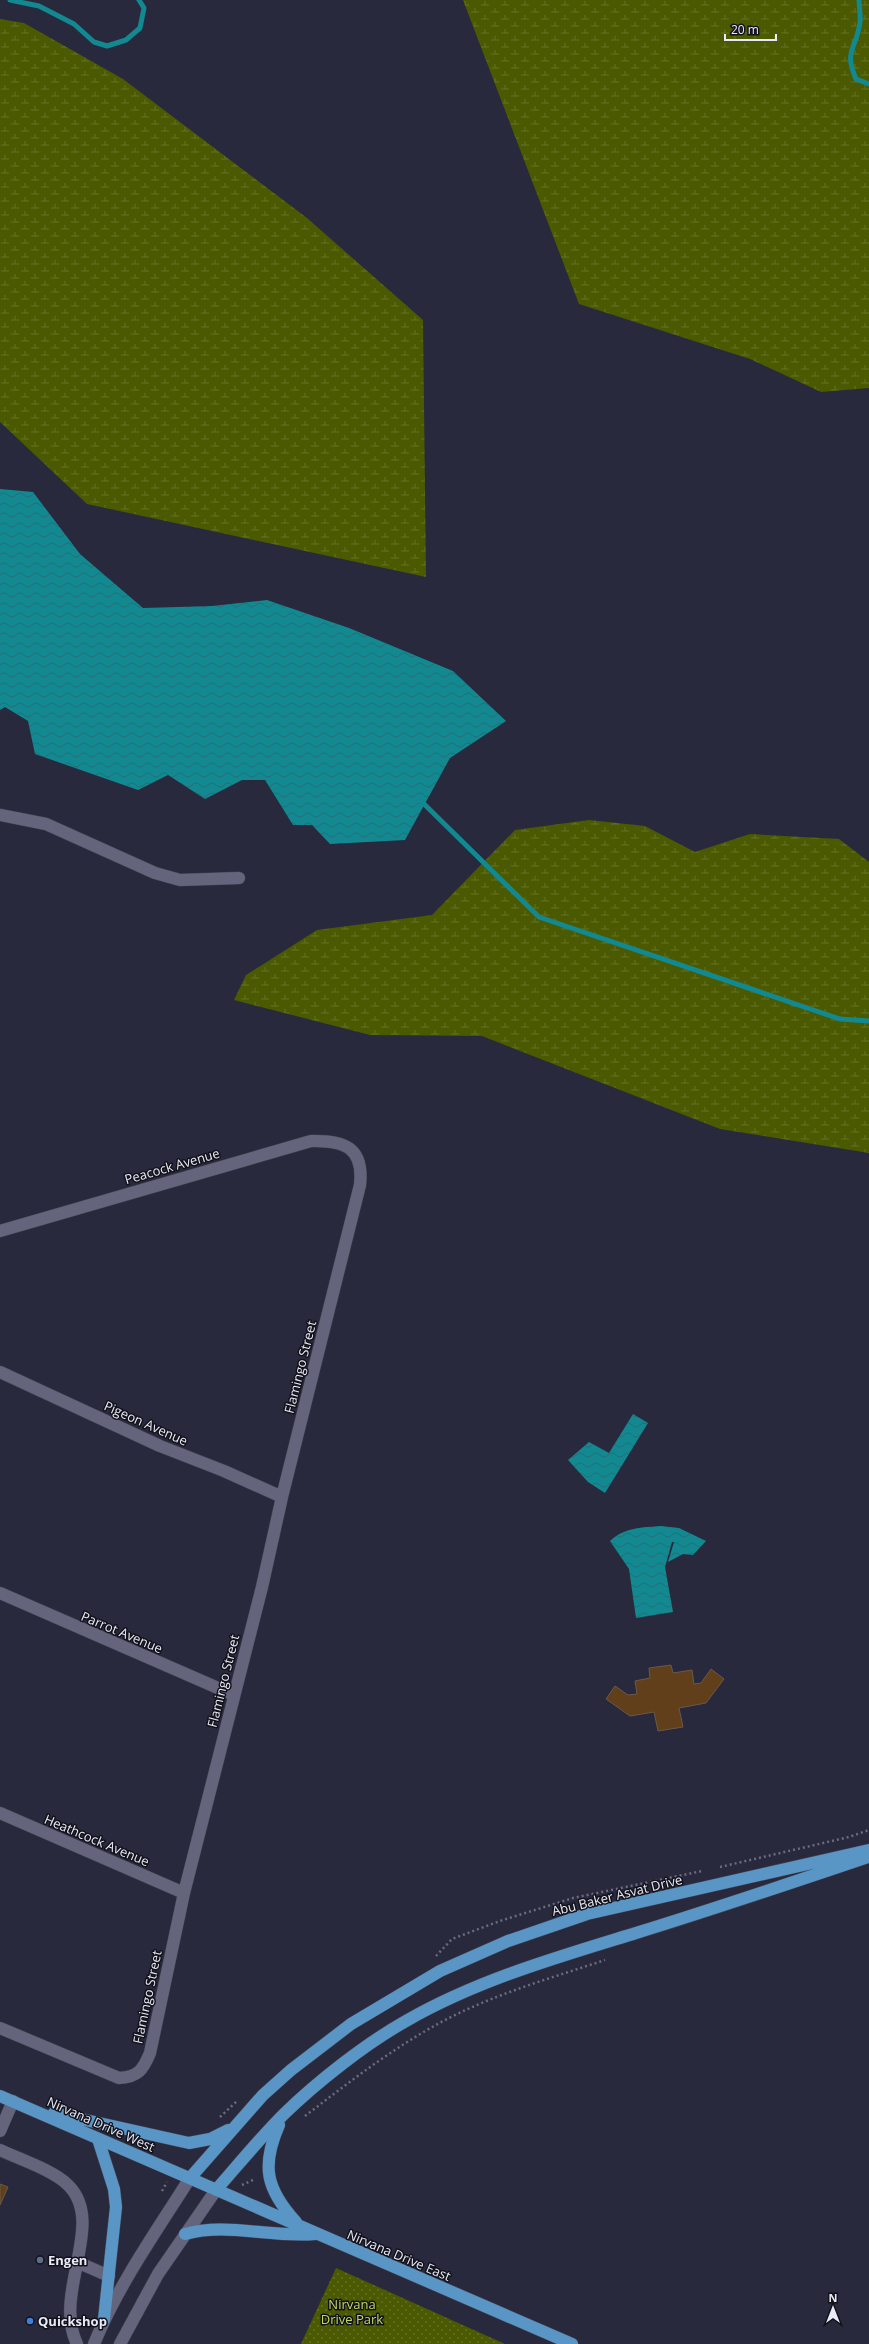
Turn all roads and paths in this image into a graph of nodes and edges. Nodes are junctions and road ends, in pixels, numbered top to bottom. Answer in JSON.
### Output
{"nodes":[{"id":1,"x":0,"y":815,"type":"edge"},
{"id":2,"x":239,"y":878,"type":"dead end"},
{"id":3,"x":352,"y":1151,"type":"joint"},
{"id":4,"x":0,"y":1231,"type":"edge"},
{"id":5,"x":0,"y":1372,"type":"edge"},
{"id":6,"x":282,"y":1497,"type":"junction"},
{"id":7,"x":0,"y":1594,"type":"edge"},
{"id":8,"x":234,"y":1695,"type":"junction"},
{"id":9,"x":0,"y":1813,"type":"edge"},
{"id":10,"x":869,"y":1850,"type":"edge"},
{"id":11,"x":869,"y":1857,"type":"edge"},
{"id":12,"x":184,"y":1893,"type":"junction"},
{"id":13,"x":610,"y":1958,"type":"dead end"},
{"id":14,"x":0,"y":2028,"type":"edge"},
{"id":15,"x":0,"y":2096,"type":"edge"},
{"id":16,"x":13,"y":2101,"type":"junction"},
{"id":17,"x":35,"y":2110,"type":"junction"},
{"id":18,"x":284,"y":2114,"type":"junction"},
{"id":19,"x":299,"y":2121,"type":"dead end"},
{"id":20,"x":234,"y":2127,"type":"junction"},
{"id":21,"x":0,"y":2131,"type":"edge"},
{"id":22,"x":98,"y":2139,"type":"junction"},
{"id":23,"x":0,"y":2150,"type":"edge"},
{"id":24,"x":270,"y":2174,"type":"junction"},
{"id":25,"x":190,"y":2178,"type":"junction"},
{"id":26,"x":216,"y":2190,"type":"junction"},
{"id":27,"x":232,"y":2196,"type":"junction"},
{"id":28,"x":299,"y":2225,"type":"junction"},
{"id":29,"x":185,"y":2234,"type":"junction"},
{"id":30,"x":315,"y":2234,"type":"junction"},
{"id":31,"x":77,"y":2262,"type":"junction"},
{"id":32,"x":109,"y":2276,"type":"junction"},
{"id":33,"x":104,"y":2319,"type":"junction"},
{"id":34,"x":77,"y":2344,"type":"edge"},
{"id":35,"x":94,"y":2344,"type":"edge"},
{"id":36,"x":120,"y":2344,"type":"edge"},
{"id":37,"x":572,"y":2344,"type":"edge"}],
"edges":[{"from":1,"to":2,"type":"street"},
{"from":3,"to":4,"type":"street","name":"Peacock Avenue"},
{"from":3,"to":6,"type":"street","name":"Flamingo Street"},
{"from":5,"to":6,"type":"street","name":"Pigeon Avenue"},
{"from":6,"to":8,"type":"street","name":"Flamingo Street"},
{"from":7,"to":8,"type":"street","name":"Parrot Avenue"},
{"from":8,"to":12,"type":"street","name":"Flamingo Street"},
{"from":9,"to":12,"type":"street","name":"Heathcock Avenue"},
{"from":10,"to":20,"type":"main road","name":"Abu Baker Asvat Drive"},
{"from":11,"to":18,"type":"main road"},
{"from":12,"to":14,"type":"street","name":"Flamingo Street"},
{"from":13,"to":19,"type":"path"},
{"from":15,"to":16,"type":"main road","name":"Nirvana Drive West"},
{"from":16,"to":17,"type":"main road","name":"Nirvana Drive West"},
{"from":16,"to":21,"type":"street"},
{"from":17,"to":20,"type":"main road"},
{"from":17,"to":22,"type":"main road","name":"Nirvana Drive West"},
{"from":18,"to":24,"type":"main road"},
{"from":18,"to":26,"type":"main road"},
{"from":20,"to":25,"type":"main road","name":"Abu Baker Asvat Drive"},
{"from":22,"to":25,"type":"main road","name":"Nirvana Drive West"},
{"from":22,"to":32,"type":"main road"},
{"from":23,"to":31,"type":"street"},
{"from":24,"to":27,"type":"path"},
{"from":24,"to":28,"type":"main road"},
{"from":25,"to":26,"type":"main road","name":"Nirvana Drive West"},
{"from":25,"to":33,"type":"street"},
{"from":26,"to":27,"type":"main road","name":"Nirvana Drive East"},
{"from":26,"to":29,"type":"street"},
{"from":27,"to":28,"type":"main road","name":"Nirvana Drive East"},
{"from":28,"to":30,"type":"main road","name":"Nirvana Drive East"},
{"from":29,"to":30,"type":"main road"},
{"from":29,"to":36,"type":"street"},
{"from":30,"to":37,"type":"main road","name":"Nirvana Drive East"},
{"from":31,"to":32,"type":"street"},
{"from":31,"to":34,"type":"street"},
{"from":32,"to":33,"type":"main road"},
{"from":33,"to":35,"type":"street"}]}
